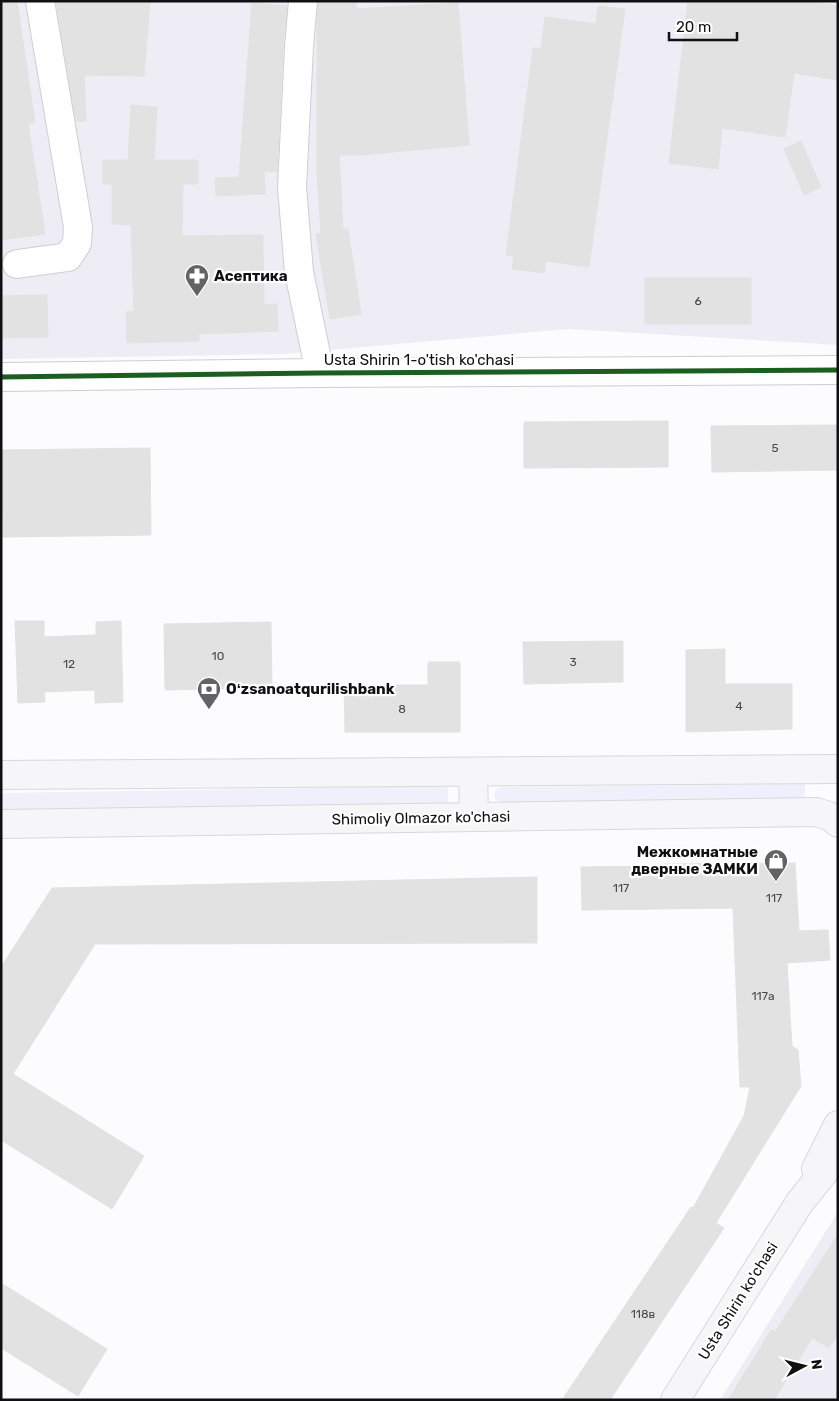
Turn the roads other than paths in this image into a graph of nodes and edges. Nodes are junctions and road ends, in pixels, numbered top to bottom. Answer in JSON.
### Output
{"nodes":[{"id":1,"x":40,"y":1,"type":"edge"},
{"id":2,"x":303,"y":1,"type":"edge"},
{"id":3,"x":17,"y":264,"type":"dead end"},
{"id":4,"x":838,"y":370,"type":"edge"},
{"id":5,"x":320,"y":372,"type":"junction"},
{"id":6,"x":1,"y":377,"type":"edge"},
{"id":7,"x":838,"y":769,"type":"edge"},
{"id":8,"x":473,"y":772,"type":"junction"},
{"id":9,"x":1,"y":775,"type":"edge"},
{"id":10,"x":474,"y":817,"type":"junction"},
{"id":11,"x":838,"y":822,"type":"edge"},
{"id":12,"x":1,"y":824,"type":"edge"},
{"id":13,"x":838,"y":1125,"type":"edge"},
{"id":14,"x":838,"y":1154,"type":"edge"},
{"id":15,"x":800,"y":1202,"type":"junction"},
{"id":16,"x":675,"y":1400,"type":"edge"}],
"edges":[{"from":1,"to":3,"type":"street"},
{"from":2,"to":5,"type":"street"},
{"from":4,"to":5,"type":"street","name":"Usta Shirin 1-o'tish ko'chasi"},
{"from":5,"to":6,"type":"street","name":"Usta Shirin 1-o'tish ko'chasi"},
{"from":7,"to":8,"type":"main road"},
{"from":8,"to":9,"type":"main road"},
{"from":8,"to":10,"type":"main road"},
{"from":10,"to":11,"type":"main road","name":"Shimoliy Olmazor ko'chasi"},
{"from":10,"to":12,"type":"main road","name":"Shimoliy Olmazor ko'chasi"},
{"from":13,"to":15,"type":"main road","name":"Usta Shirin ko'chasi"},
{"from":14,"to":15,"type":"main road","name":"Usta Shirin ko'chasi"},
{"from":15,"to":16,"type":"main road","name":"Usta Shirin ko'chasi"}]}
